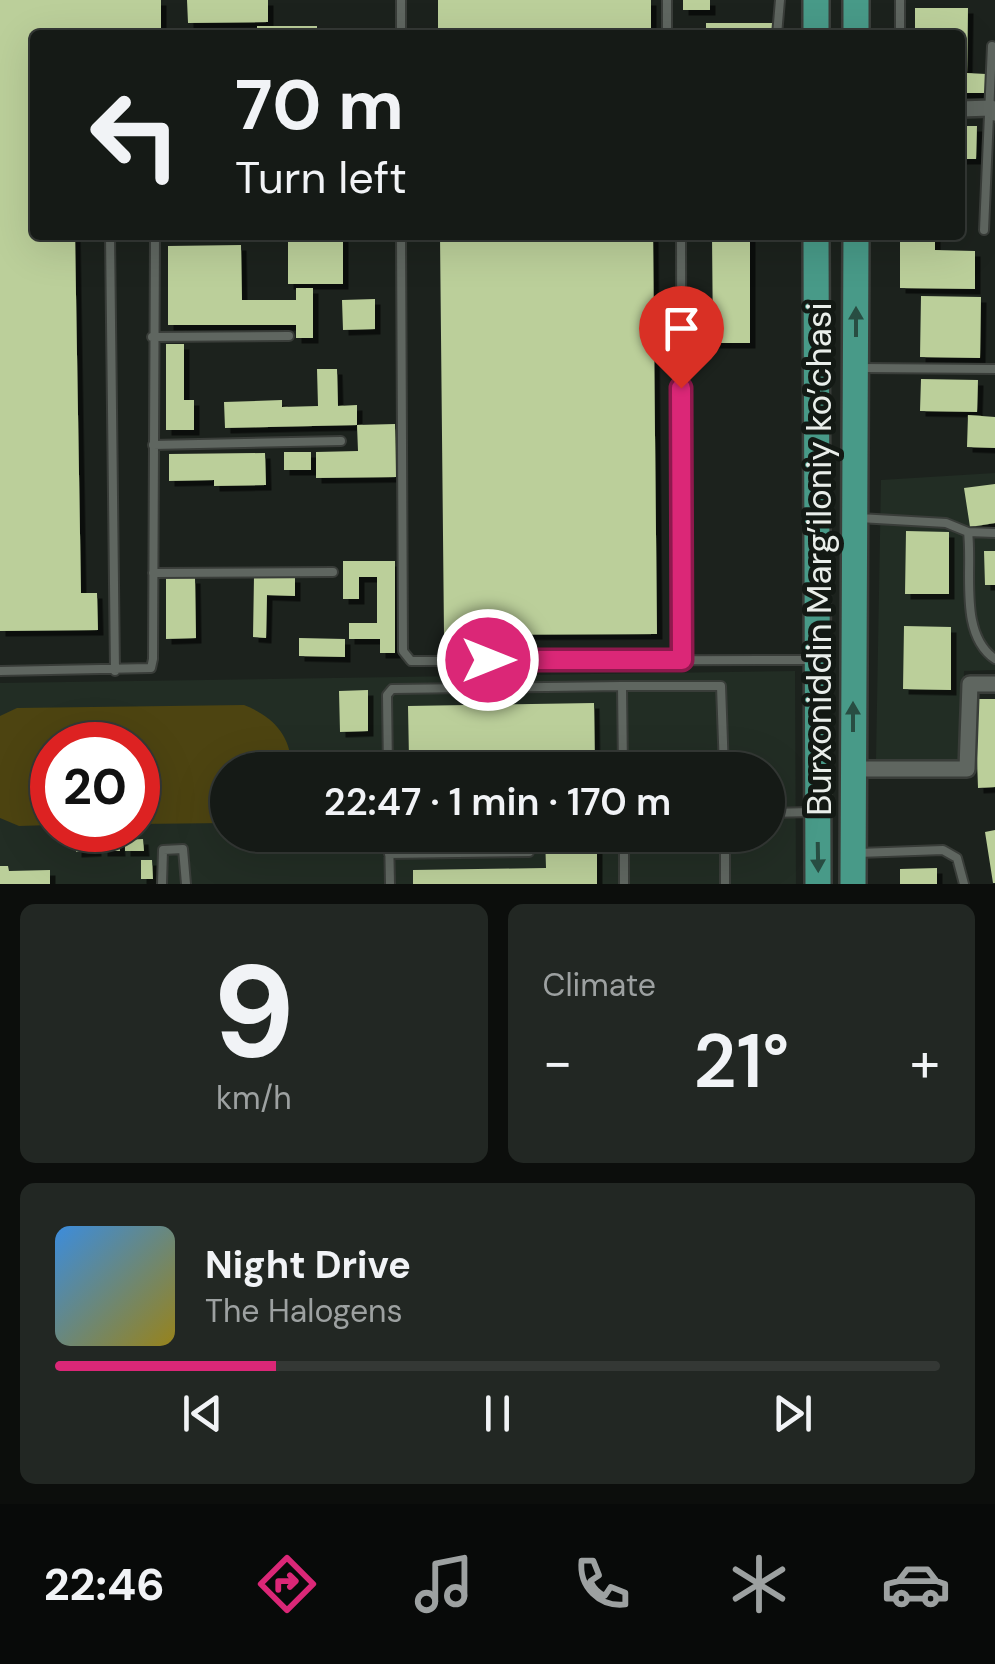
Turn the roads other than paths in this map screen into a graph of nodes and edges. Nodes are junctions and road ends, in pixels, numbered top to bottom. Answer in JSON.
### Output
{"nodes":[{"id":1,"x":401,"y":0,"type":"edge"},
{"id":2,"x":667,"y":0,"type":"edge"},
{"id":3,"x":780,"y":0,"type":"edge"},
{"id":4,"x":816,"y":0,"type":"edge"},
{"id":5,"x":856,"y":0,"type":"edge"},
{"id":6,"x":900,"y":0,"type":"edge"},
{"id":7,"x":401,"y":30,"type":"edge"},
{"id":8,"x":667,"y":30,"type":"edge"},
{"id":9,"x":778,"y":30,"type":"edge"},
{"id":10,"x":816,"y":30,"type":"edge"},
{"id":11,"x":856,"y":30,"type":"edge"},
{"id":12,"x":900,"y":30,"type":"edge"},
{"id":13,"x":992,"y":46,"type":"dead end"},
{"id":14,"x":965,"y":109,"type":"edge"},
{"id":15,"x":993,"y":110,"type":"edge"},
{"id":16,"x":984,"y":230,"type":"dead end"},
{"id":17,"x":110,"y":240,"type":"edge"},
{"id":18,"x":154,"y":240,"type":"edge"},
{"id":19,"x":401,"y":240,"type":"edge"},
{"id":20,"x":680,"y":240,"type":"edge"},
{"id":21,"x":816,"y":240,"type":"edge"},
{"id":22,"x":856,"y":240,"type":"edge"},
{"id":23,"x":289,"y":336,"type":"dead end"},
{"id":24,"x":152,"y":337,"type":"junction"},
{"id":25,"x":855,"y":368,"type":"junction"},
{"id":26,"x":995,"y":369,"type":"edge"},
{"id":27,"x":341,"y":440,"type":"dead end"},
{"id":28,"x":153,"y":445,"type":"junction"},
{"id":29,"x":854,"y":518,"type":"junction"},
{"id":30,"x":968,"y":532,"type":"junction"},
{"id":31,"x":995,"y":533,"type":"edge"},
{"id":32,"x":334,"y":572,"type":"dead end"},
{"id":33,"x":153,"y":574,"type":"junction"},
{"id":34,"x":995,"y":659,"type":"edge"},
{"id":35,"x":682,"y":660,"type":"junction"},
{"id":36,"x":816,"y":660,"type":"junction"},
{"id":37,"x":0,"y":671,"type":"edge"},
{"id":38,"x":115,"y":671,"type":"junction"},
{"id":39,"x":995,"y":684,"type":"edge"},
{"id":40,"x":622,"y":686,"type":"junction"},
{"id":41,"x":388,"y":752,"type":"edge"},
{"id":42,"x":622,"y":752,"type":"edge"},
{"id":43,"x":723,"y":752,"type":"edge"},
{"id":44,"x":852,"y":769,"type":"junction"},
{"id":45,"x":817,"y":812,"type":"junction"},
{"id":46,"x":785,"y":813,"type":"edge"},
{"id":47,"x":530,"y":852,"type":"dead end"},
{"id":48,"x":624,"y":852,"type":"edge"},
{"id":49,"x":725,"y":852,"type":"edge"},
{"id":50,"x":390,"y":854,"type":"joint"},
{"id":51,"x":853,"y":854,"type":"junction"},
{"id":52,"x":162,"y":884,"type":"edge"},
{"id":53,"x":186,"y":884,"type":"edge"},
{"id":54,"x":390,"y":884,"type":"edge"},
{"id":55,"x":624,"y":884,"type":"edge"},
{"id":56,"x":725,"y":884,"type":"edge"},
{"id":57,"x":818,"y":884,"type":"edge"},
{"id":58,"x":854,"y":884,"type":"edge"},
{"id":59,"x":964,"y":884,"type":"edge"}],
"edges":[{"from":1,"to":7,"type":"lane"},
{"from":2,"to":8,"type":"lane"},
{"from":3,"to":9,"type":"lane"},
{"from":4,"to":10,"type":"main road"},
{"from":5,"to":11,"type":"main road"},
{"from":6,"to":12,"type":"lane"},
{"from":13,"to":15,"type":"lane"},
{"from":14,"to":15,"type":"street"},
{"from":15,"to":16,"type":"lane"},
{"from":17,"to":38,"type":"lane"},
{"from":18,"to":24,"type":"lane"},
{"from":19,"to":35,"type":"lane"},
{"from":20,"to":35,"type":"lane"},
{"from":21,"to":36,"type":"main road","name":"Burxoniddin Marg’iloniy ko’chasi"},
{"from":25,"to":22,"type":"main road","name":"Burxoniddin Marg’iloniy ko’chasi","one_way":true},
{"from":23,"to":24,"type":"lane"},
{"from":24,"to":28,"type":"lane"},
{"from":25,"to":26,"type":"lane"},
{"from":25,"to":29,"type":"main road","name":"Burxoniddin Marg’iloniy ko’chasi"},
{"from":27,"to":28,"type":"lane"},
{"from":28,"to":33,"type":"lane"},
{"from":29,"to":30,"type":"lane"},
{"from":44,"to":29,"type":"main road","name":"Burxoniddin Marg’iloniy ko’chasi","one_way":true},
{"from":30,"to":31,"type":"lane"},
{"from":30,"to":34,"type":"lane"},
{"from":32,"to":33,"type":"lane"},
{"from":33,"to":38,"type":"lane"},
{"from":35,"to":36,"type":"lane"},
{"from":36,"to":45,"type":"main road","name":"Burxoniddin Marg’iloniy ko’chasi"},
{"from":37,"to":38,"type":"lane"},
{"from":39,"to":44,"type":"street"},
{"from":40,"to":41,"type":"lane"},
{"from":40,"to":42,"type":"lane"},
{"from":40,"to":43,"type":"lane"},
{"from":44,"to":51,"type":"main road","name":"Burxoniddin Marg’iloniy ko’chasi"},
{"from":45,"to":46,"type":"lane"},
{"from":45,"to":57,"type":"main road","name":"Burxoniddin Marg’iloniy ko’chasi","one_way":true},
{"from":47,"to":50,"type":"lane"},
{"from":48,"to":55,"type":"lane"},
{"from":49,"to":56,"type":"lane"},
{"from":50,"to":54,"type":"lane"},
{"from":51,"to":58,"type":"main road","name":"Burxoniddin Marg’iloniy ko’chasi"},
{"from":51,"to":59,"type":"lane"},
{"from":52,"to":53,"type":"lane"}]}
